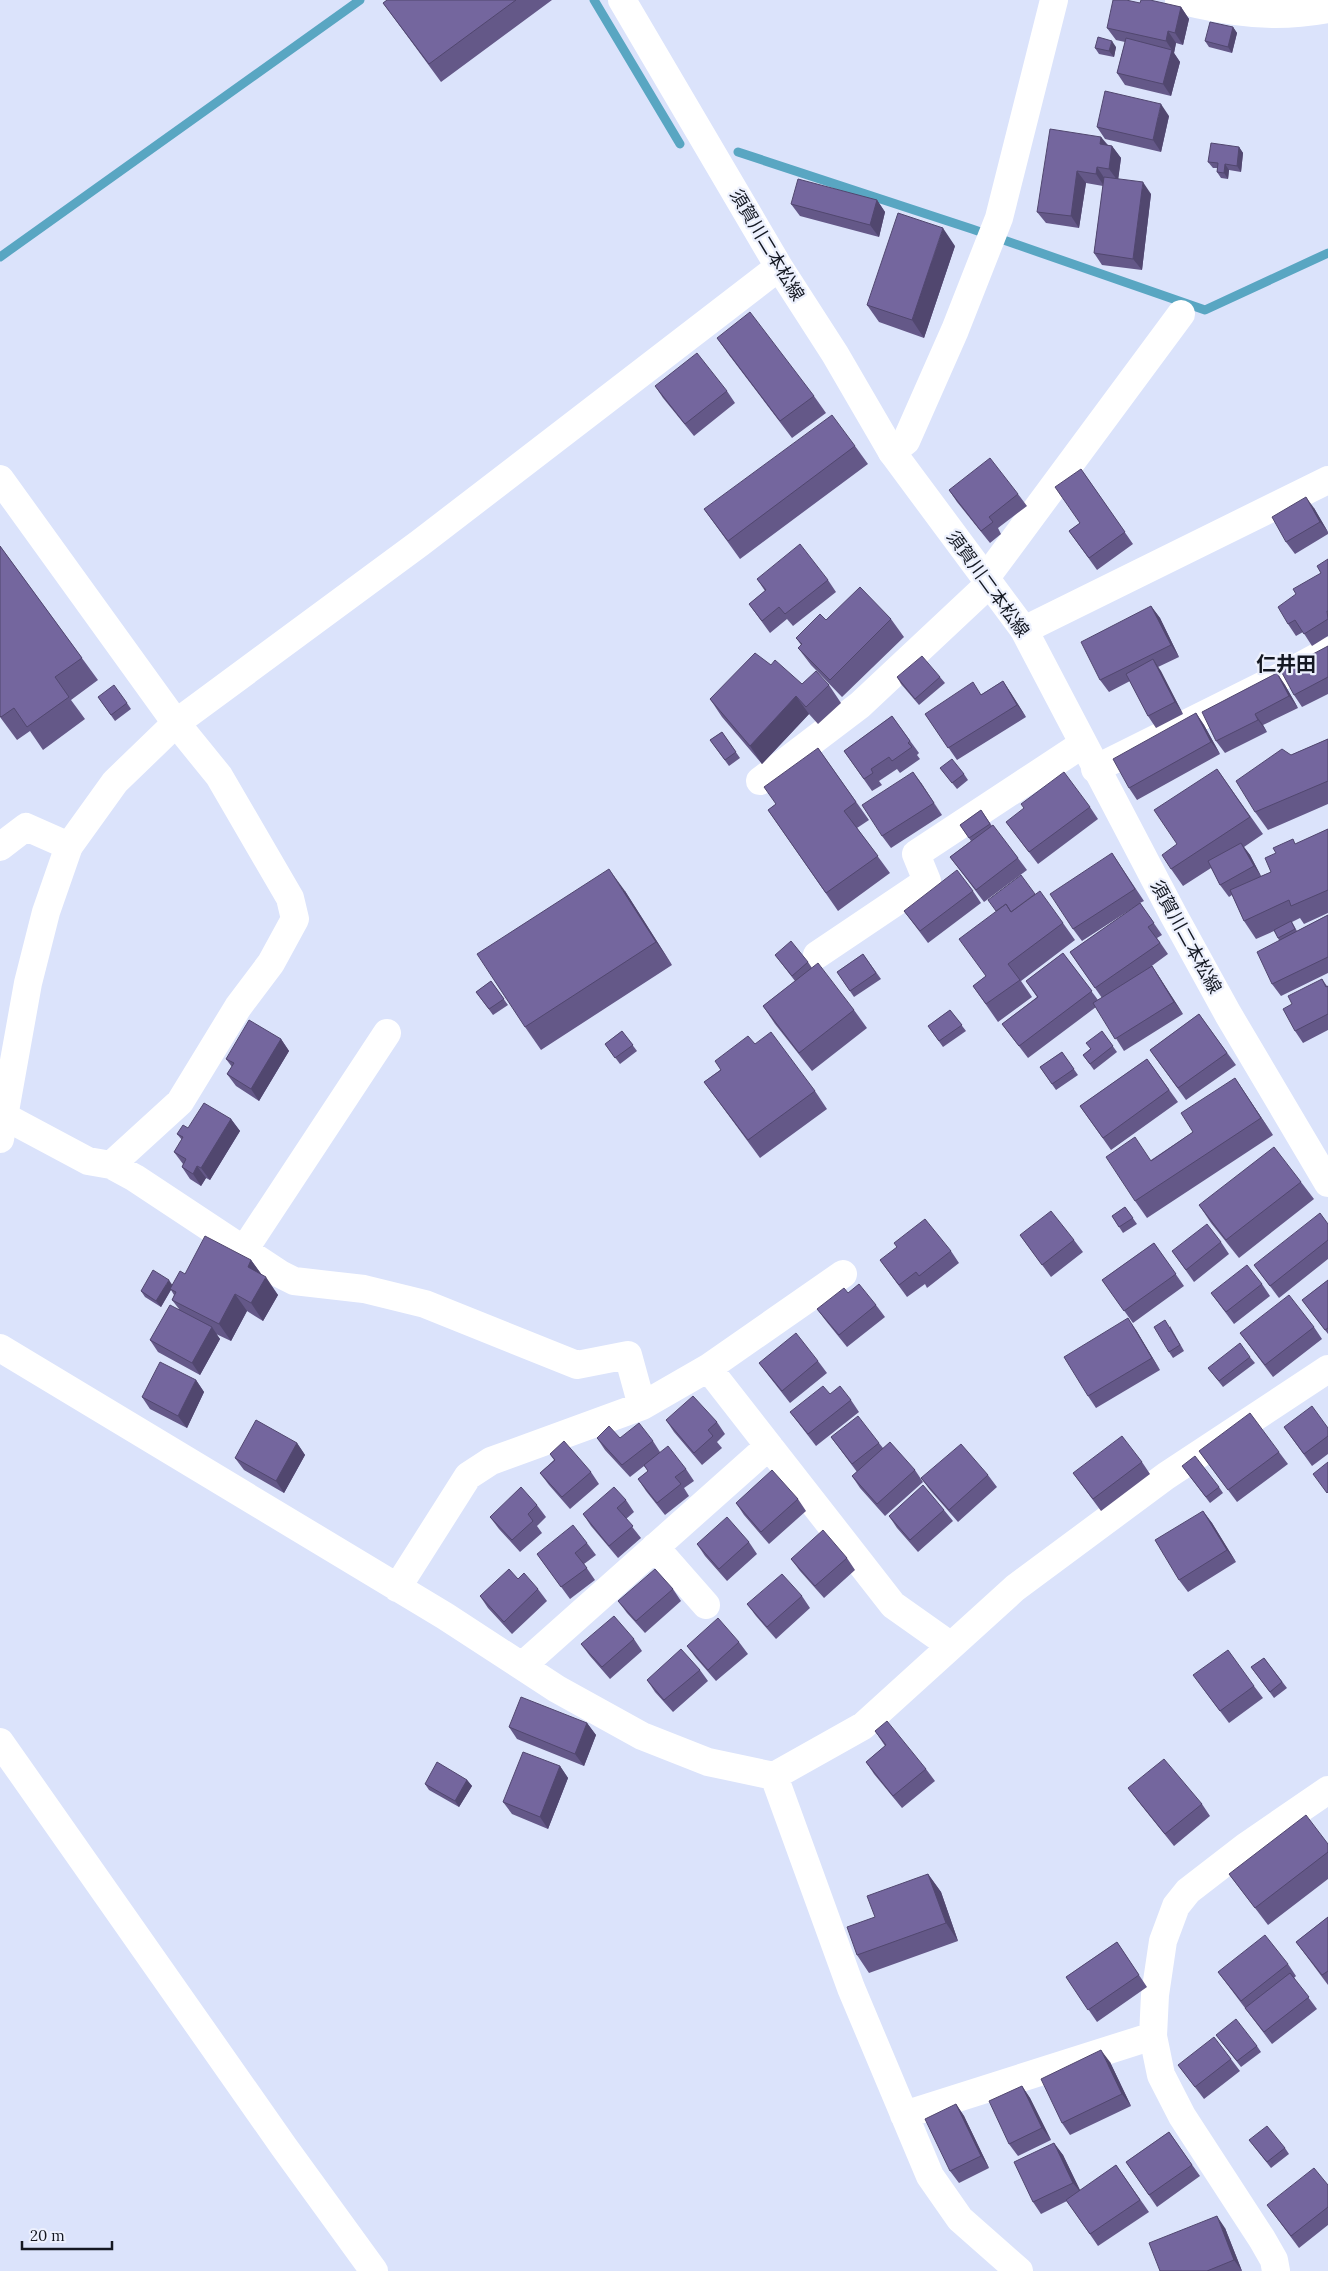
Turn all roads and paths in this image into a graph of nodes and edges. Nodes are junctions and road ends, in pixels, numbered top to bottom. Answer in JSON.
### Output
{"nodes":[{"id":1,"x":622,"y":0,"type":"edge"},
{"id":2,"x":1054,"y":0,"type":"edge"},
{"id":3,"x":1179,"y":0,"type":"edge"},
{"id":4,"x":1267,"y":7,"type":"edge"},
{"id":5,"x":1328,"y":9,"type":"edge"},
{"id":6,"x":779,"y":267,"type":"junction"},
{"id":7,"x":1180,"y":314,"type":"dead end"},
{"id":8,"x":892,"y":452,"type":"junction"},
{"id":9,"x":0,"y":479,"type":"edge"},
{"id":10,"x":1328,"y":480,"type":"edge"},
{"id":11,"x":987,"y":582,"type":"junction"},
{"id":12,"x":1024,"y":630,"type":"junction"},
{"id":13,"x":1328,"y":651,"type":"edge"},
{"id":14,"x":176,"y":723,"type":"junction"},
{"id":15,"x":1083,"y":744,"type":"junction"},
{"id":16,"x":1095,"y":769,"type":"junction"},
{"id":17,"x":760,"y":782,"type":"dead end"},
{"id":18,"x":69,"y":846,"type":"junction"},
{"id":19,"x":0,"y":847,"type":"edge"},
{"id":20,"x":817,"y":955,"type":"dead end"},
{"id":21,"x":387,"y":1033,"type":"dead end"},
{"id":22,"x":1,"y":1123,"type":"edge"},
{"id":23,"x":111,"y":1165,"type":"junction"},
{"id":24,"x":1328,"y":1184,"type":"edge"},
{"id":25,"x":244,"y":1250,"type":"junction"},
{"id":26,"x":843,"y":1274,"type":"dead end"},
{"id":27,"x":0,"y":1348,"type":"edge"},
{"id":28,"x":708,"y":1368,"type":"junction"},
{"id":29,"x":1328,"y":1369,"type":"edge"},
{"id":30,"x":642,"y":1406,"type":"junction"},
{"id":31,"x":769,"y":1446,"type":"junction"},
{"id":32,"x":655,"y":1547,"type":"junction"},
{"id":33,"x":397,"y":1588,"type":"junction"},
{"id":34,"x":706,"y":1605,"type":"dead end"},
{"id":35,"x":951,"y":1646,"type":"junction"},
{"id":36,"x":522,"y":1666,"type":"junction"},
{"id":37,"x":0,"y":1742,"type":"edge"},
{"id":38,"x":774,"y":1776,"type":"junction"},
{"id":39,"x":1328,"y":1790,"type":"edge"},
{"id":40,"x":1153,"y":2036,"type":"junction"},
{"id":41,"x":904,"y":2115,"type":"junction"},
{"id":42,"x":374,"y":2271,"type":"edge"},
{"id":43,"x":1019,"y":2271,"type":"edge"},
{"id":44,"x":1276,"y":2271,"type":"edge"}],
"edges":[{"from":1,"to":6,"type":"street","name":"須賀川二本松線"},
{"from":2,"to":8,"type":"street"},
{"from":3,"to":4,"type":"street"},
{"from":4,"to":5,"type":"street"},
{"from":6,"to":8,"type":"street","name":"須賀川二本松線"},
{"from":6,"to":14,"type":"street"},
{"from":7,"to":11,"type":"street"},
{"from":8,"to":11,"type":"street","name":"須賀川二本松線"},
{"from":9,"to":14,"type":"street"},
{"from":10,"to":12,"type":"street"},
{"from":11,"to":12,"type":"street","name":"須賀川二本松線"},
{"from":11,"to":17,"type":"street"},
{"from":12,"to":15,"type":"street","name":"須賀川二本松線"},
{"from":13,"to":16,"type":"street"},
{"from":14,"to":18,"type":"street"},
{"from":14,"to":23,"type":"street"},
{"from":15,"to":16,"type":"street","name":"須賀川二本松線"},
{"from":15,"to":20,"type":"street"},
{"from":16,"to":24,"type":"street","name":"須賀川二本松線"},
{"from":18,"to":19,"type":"street"},
{"from":18,"to":22,"type":"street"},
{"from":21,"to":25,"type":"street"},
{"from":22,"to":23,"type":"street"},
{"from":23,"to":25,"type":"street"},
{"from":25,"to":30,"type":"street"},
{"from":26,"to":28,"type":"street"},
{"from":27,"to":33,"type":"street"},
{"from":28,"to":30,"type":"street"},
{"from":28,"to":31,"type":"street"},
{"from":29,"to":35,"type":"street"},
{"from":30,"to":33,"type":"street"},
{"from":31,"to":32,"type":"street"},
{"from":31,"to":35,"type":"street"},
{"from":32,"to":34,"type":"street"},
{"from":32,"to":36,"type":"street"},
{"from":33,"to":36,"type":"street"},
{"from":35,"to":38,"type":"street"},
{"from":36,"to":38,"type":"street"},
{"from":37,"to":42,"type":"street"},
{"from":38,"to":41,"type":"street"},
{"from":39,"to":40,"type":"street"},
{"from":40,"to":41,"type":"street"},
{"from":40,"to":44,"type":"street"},
{"from":41,"to":43,"type":"street"}]}
